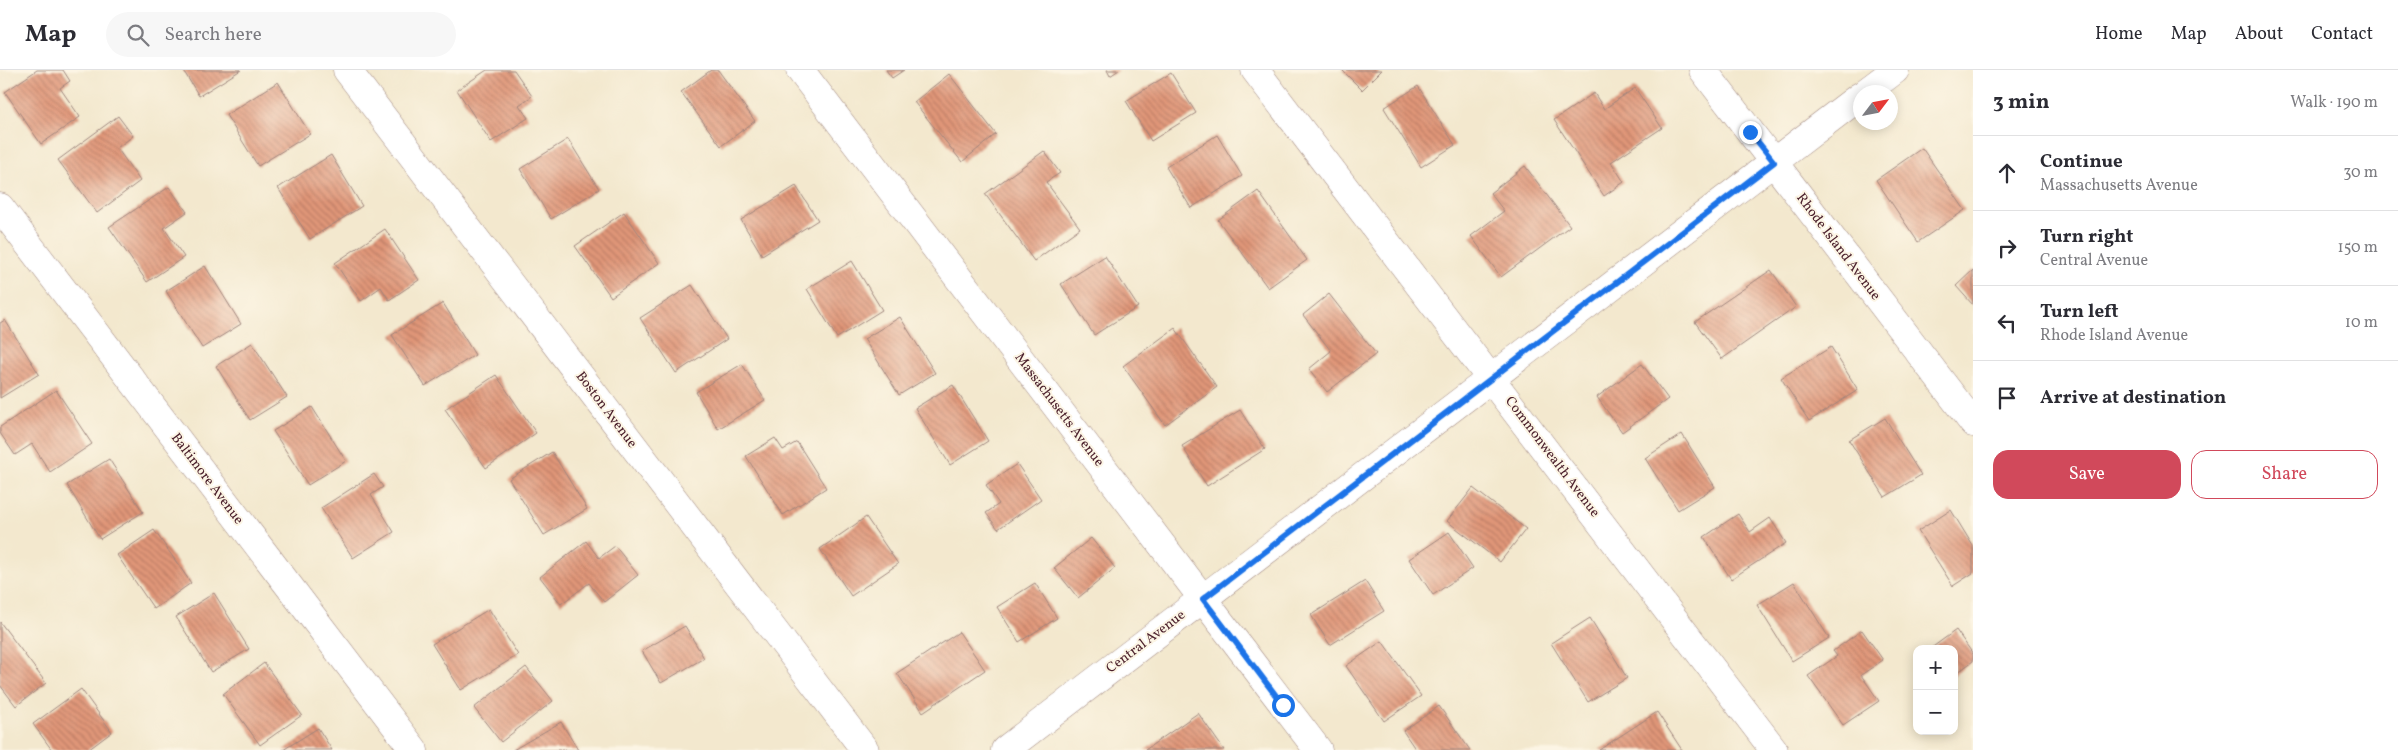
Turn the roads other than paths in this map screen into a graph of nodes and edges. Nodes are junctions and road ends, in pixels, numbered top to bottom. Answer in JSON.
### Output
{"nodes":[{"id":1,"x":347,"y":70,"type":"edge"},
{"id":2,"x":800,"y":70,"type":"edge"},
{"id":3,"x":1255,"y":70,"type":"edge"},
{"id":4,"x":1703,"y":70,"type":"edge"},
{"id":5,"x":1895,"y":70,"type":"edge"},
{"id":6,"x":1875,"y":85,"type":"edge"},
{"id":7,"x":1853,"y":101,"type":"edge"},
{"id":8,"x":1774,"y":162,"type":"junction"},
{"id":9,"x":0,"y":207,"type":"edge"},
{"id":10,"x":1492,"y":378,"type":"junction"},
{"id":11,"x":1973,"y":423,"type":"edge"},
{"id":12,"x":1203,"y":599,"type":"junction"},
{"id":13,"x":414,"y":750,"type":"edge"},
{"id":14,"x":866,"y":750,"type":"edge"},
{"id":15,"x":1005,"y":750,"type":"edge"},
{"id":16,"x":1318,"y":750,"type":"edge"},
{"id":17,"x":1774,"y":750,"type":"edge"}],
"edges":[{"from":1,"to":14,"type":"street","name":"Boston Avenue"},
{"from":2,"to":12,"type":"street","name":"Massachusetts Avenue"},
{"from":3,"to":10,"type":"street","name":"Commonwealth Avenue"},
{"from":4,"to":8,"type":"street","name":"Rhode Island Avenue"},
{"from":5,"to":6,"type":"street"},
{"from":7,"to":8,"type":"street","name":"Central Avenue"},
{"from":8,"to":10,"type":"street","name":"Central Avenue"},
{"from":8,"to":11,"type":"street","name":"Rhode Island Avenue"},
{"from":9,"to":13,"type":"street","name":"Baltimore Avenue"},
{"from":10,"to":12,"type":"street","name":"Central Avenue"},
{"from":10,"to":17,"type":"street","name":"Commonwealth Avenue"},
{"from":12,"to":15,"type":"street","name":"Central Avenue"},
{"from":12,"to":16,"type":"street","name":"Massachusetts Avenue"}]}
